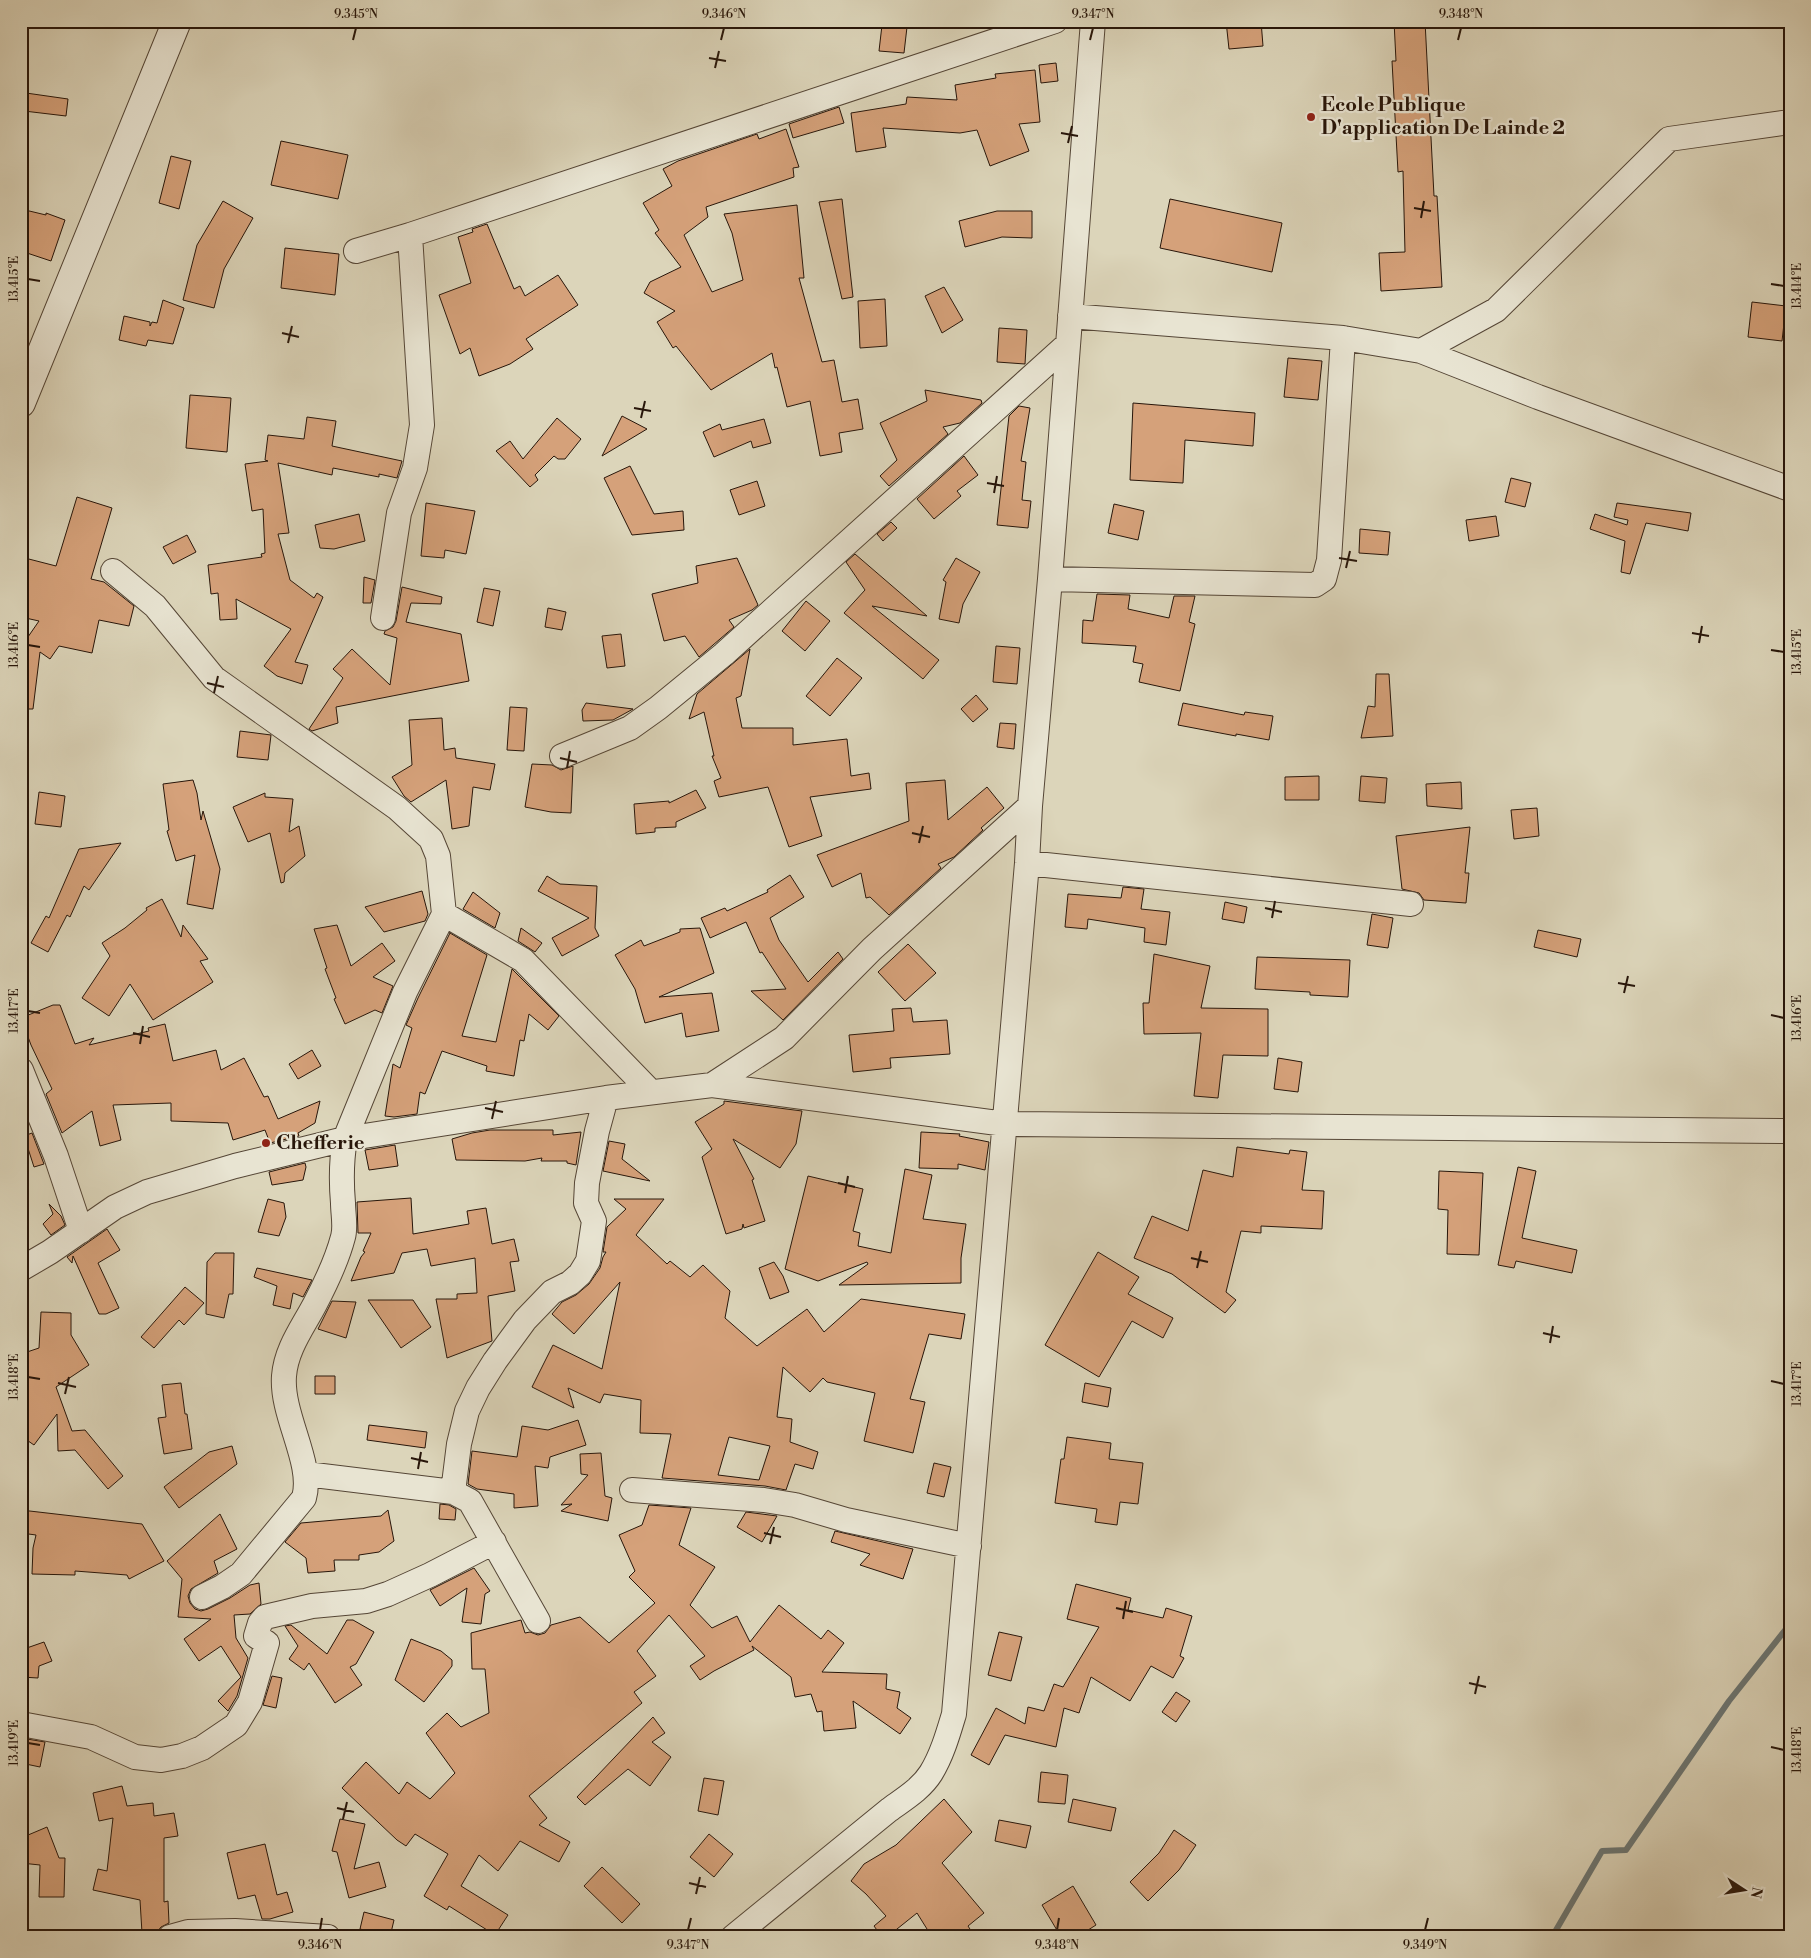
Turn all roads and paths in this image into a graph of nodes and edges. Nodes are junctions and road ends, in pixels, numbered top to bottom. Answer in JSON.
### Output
{"nodes":[{"id":1,"x":177,"y":21,"type":"edge"},
{"id":2,"x":1055,"y":21,"type":"edge"},
{"id":3,"x":1093,"y":21,"type":"edge"},
{"id":4,"x":1790,"y":122,"type":"edge"},
{"id":5,"x":410,"y":235,"type":"junction"},
{"id":6,"x":356,"y":250,"type":"dead end"},
{"id":7,"x":1070,"y":316,"type":"junction"},
{"id":8,"x":1343,"y":338,"type":"junction"},
{"id":9,"x":1068,"y":344,"type":"junction"},
{"id":10,"x":1421,"y":351,"type":"junction"},
{"id":11,"x":21,"y":403,"type":"edge"},
{"id":12,"x":1790,"y":489,"type":"edge"},
{"id":13,"x":113,"y":571,"type":"dead end"},
{"id":14,"x":1050,"y":579,"type":"junction"},
{"id":15,"x":383,"y":618,"type":"dead end"},
{"id":16,"x":562,"y":756,"type":"dead end"},
{"id":17,"x":1030,"y":806,"type":"junction"},
{"id":18,"x":1028,"y":862,"type":"junction"},
{"id":19,"x":1411,"y":904,"type":"dead end"},
{"id":20,"x":444,"y":914,"type":"junction"},
{"id":21,"x":21,"y":1070,"type":"edge"},
{"id":22,"x":712,"y":1085,"type":"junction"},
{"id":23,"x":651,"y":1092,"type":"junction"},
{"id":24,"x":606,"y":1098,"type":"junction"},
{"id":25,"x":1005,"y":1124,"type":"junction"},
{"id":26,"x":1790,"y":1131,"type":"edge"},
{"id":27,"x":345,"y":1139,"type":"junction"},
{"id":28,"x":81,"y":1231,"type":"junction"},
{"id":29,"x":21,"y":1269,"type":"edge"},
{"id":30,"x":306,"y":1474,"type":"junction"},
{"id":31,"x":632,"y":1490,"type":"dead end"},
{"id":32,"x":453,"y":1492,"type":"junction"},
{"id":33,"x":494,"y":1542,"type":"junction"},
{"id":34,"x":970,"y":1546,"type":"junction"},
{"id":35,"x":202,"y":1597,"type":"dead end"},
{"id":36,"x":538,"y":1621,"type":"dead end"},
{"id":37,"x":21,"y":1724,"type":"edge"},
{"id":38,"x":170,"y":1937,"type":"edge"},
{"id":39,"x":328,"y":1937,"type":"edge"},
{"id":40,"x":733,"y":1937,"type":"edge"}],
"edges":[{"from":1,"to":11,"type":"street"},
{"from":2,"to":5,"type":"street"},
{"from":3,"to":7,"type":"street"},
{"from":4,"to":10,"type":"street"},
{"from":5,"to":6,"type":"street"},
{"from":5,"to":15,"type":"street"},
{"from":7,"to":8,"type":"street"},
{"from":7,"to":9,"type":"street"},
{"from":8,"to":10,"type":"street"},
{"from":8,"to":14,"type":"street"},
{"from":9,"to":14,"type":"street"},
{"from":9,"to":16,"type":"street"},
{"from":10,"to":12,"type":"street"},
{"from":13,"to":20,"type":"street"},
{"from":14,"to":17,"type":"street"},
{"from":17,"to":18,"type":"street"},
{"from":17,"to":22,"type":"street"},
{"from":18,"to":19,"type":"street"},
{"from":18,"to":25,"type":"street"},
{"from":20,"to":23,"type":"street"},
{"from":20,"to":27,"type":"street"},
{"from":21,"to":28,"type":"street"},
{"from":22,"to":23,"type":"street"},
{"from":22,"to":25,"type":"street"},
{"from":23,"to":24,"type":"street"},
{"from":24,"to":27,"type":"street"},
{"from":24,"to":32,"type":"street"},
{"from":25,"to":26,"type":"street"},
{"from":25,"to":34,"type":"street"},
{"from":27,"to":28,"type":"street"},
{"from":27,"to":30,"type":"street"},
{"from":28,"to":29,"type":"street"},
{"from":30,"to":32,"type":"street"},
{"from":30,"to":35,"type":"street"},
{"from":31,"to":34,"type":"street"},
{"from":32,"to":33,"type":"street"},
{"from":33,"to":36,"type":"street"},
{"from":33,"to":37,"type":"street"},
{"from":34,"to":40,"type":"street"},
{"from":38,"to":39,"type":"street"}]}
